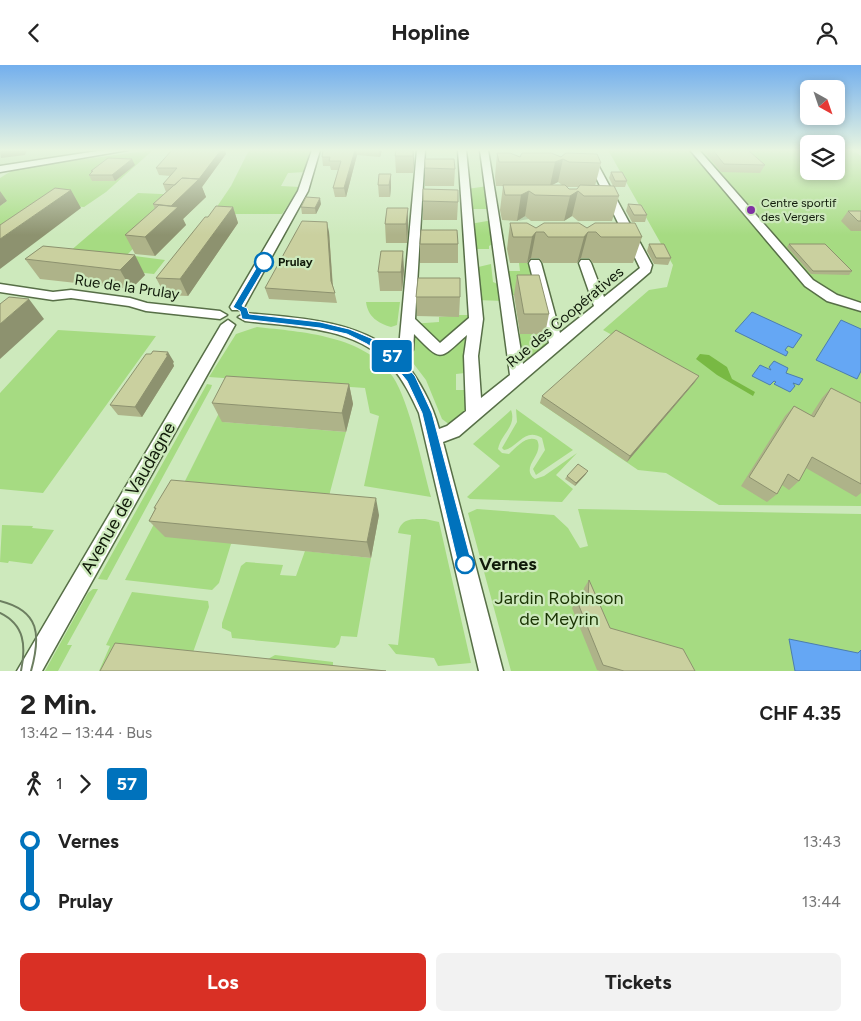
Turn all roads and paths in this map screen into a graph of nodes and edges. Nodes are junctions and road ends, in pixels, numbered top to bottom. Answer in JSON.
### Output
{"nodes":[{"id":1,"x":307,"y":178,"type":"edge"},
{"id":2,"x":419,"y":178,"type":"edge"},
{"id":3,"x":464,"y":178,"type":"edge"},
{"id":4,"x":491,"y":178,"type":"edge"},
{"id":5,"x":601,"y":178,"type":"edge"},
{"id":6,"x":718,"y":178,"type":"edge"},
{"id":7,"x":535,"y":263,"type":"dead end"},
{"id":8,"x":585,"y":263,"type":"dead end"},
{"id":9,"x":0,"y":288,"type":"edge"},
{"id":10,"x":601,"y":307,"type":"junction"},
{"id":11,"x":861,"y":307,"type":"edge"},
{"id":12,"x":241,"y":312,"type":"junction"},
{"id":13,"x":476,"y":319,"type":"junction"},
{"id":14,"x":224,"y":320,"type":"junction"},
{"id":15,"x":409,"y":321,"type":"junction"},
{"id":16,"x":556,"y":344,"type":"junction"},
{"id":17,"x":394,"y":358,"type":"junction"},
{"id":18,"x":518,"y":378,"type":"junction"},
{"id":19,"x":474,"y":414,"type":"junction"},
{"id":20,"x":433,"y":438,"type":"junction"},
{"id":21,"x":29,"y":671,"type":"edge"},
{"id":22,"x":491,"y":671,"type":"edge"}],
"edges":[{"from":1,"to":12,"type":"street"},
{"from":2,"to":15,"type":"street"},
{"from":3,"to":13,"type":"street"},
{"from":4,"to":18,"type":"street"},
{"from":5,"to":10,"type":"street","name":"Rue des Coopératives"},
{"from":6,"to":11,"type":"street"},
{"from":7,"to":16,"type":"street"},
{"from":8,"to":10,"type":"street"},
{"from":9,"to":14,"type":"street","name":"Rue de la Prulay"},
{"from":10,"to":16,"type":"street","name":"Rue des Coopératives"},
{"from":12,"to":14,"type":"street"},
{"from":12,"to":17,"type":"street"},
{"from":13,"to":15,"type":"street"},
{"from":13,"to":19,"type":"street"},
{"from":14,"to":21,"type":"street","name":"Avenue de Vaudagne"},
{"from":15,"to":17,"type":"street"},
{"from":16,"to":18,"type":"street","name":"Rue des Coopératives"},
{"from":17,"to":20,"type":"street"},
{"from":18,"to":19,"type":"street","name":"Rue des Coopératives"},
{"from":19,"to":20,"type":"street","name":"Rue des Coopératives"},
{"from":20,"to":22,"type":"street"}]}
